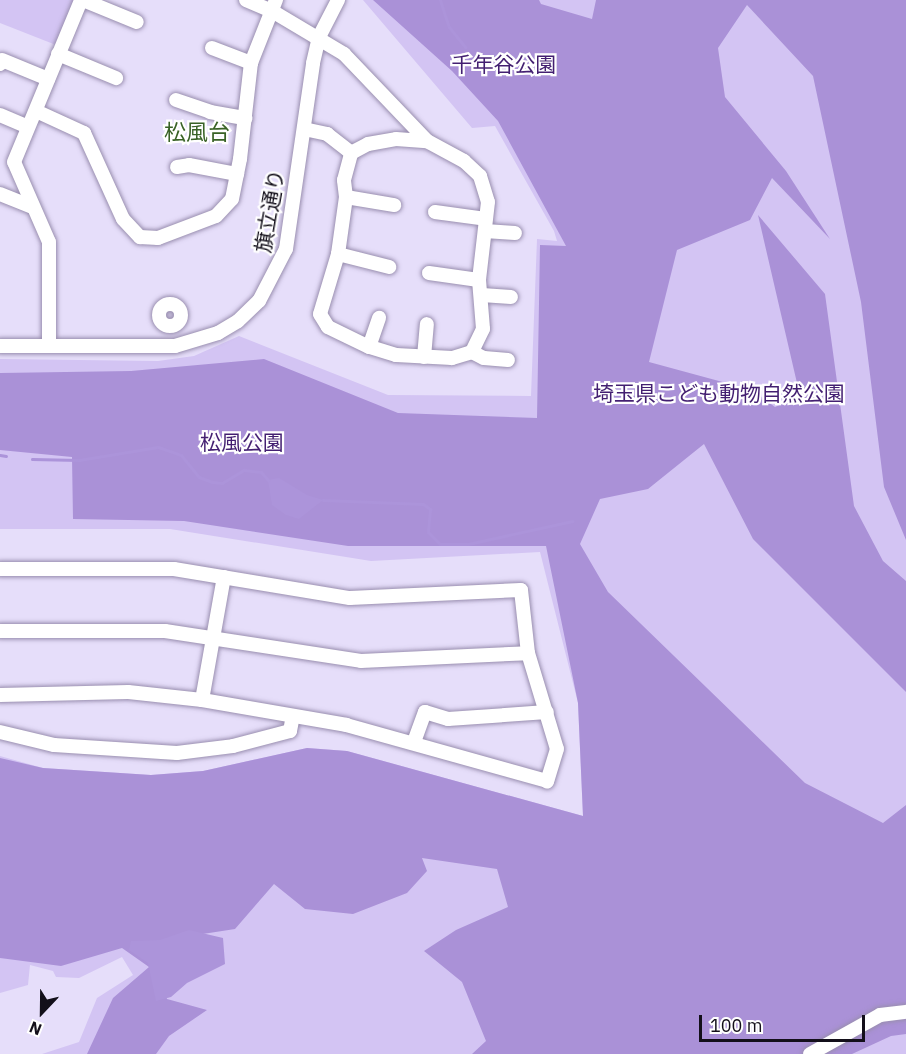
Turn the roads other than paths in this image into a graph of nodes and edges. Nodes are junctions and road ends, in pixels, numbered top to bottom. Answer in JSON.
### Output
{"nodes":[{"id":1,"x":82,"y":0,"type":"edge"},
{"id":2,"x":246,"y":0,"type":"edge"},
{"id":3,"x":338,"y":0,"type":"edge"},
{"id":4,"x":274,"y":5,"type":"edge"},
{"id":5,"x":137,"y":22,"type":"dead end"},
{"id":6,"x":319,"y":37,"type":"junction"},
{"id":7,"x":212,"y":48,"type":"dead end"},
{"id":8,"x":58,"y":54,"type":"junction"},
{"id":9,"x":251,"y":63,"type":"junction"},
{"id":10,"x":0,"y":64,"type":"edge"},
{"id":11,"x":116,"y":78,"type":"dead end"},
{"id":12,"x":48,"y":79,"type":"junction"},
{"id":13,"x":176,"y":100,"type":"dead end"},
{"id":14,"x":36,"y":111,"type":"junction"},
{"id":15,"x":0,"y":115,"type":"edge"},
{"id":16,"x":245,"y":118,"type":"junction"},
{"id":17,"x":28,"y":127,"type":"junction"},
{"id":18,"x":304,"y":129,"type":"junction"},
{"id":19,"x":427,"y":141,"type":"junction"},
{"id":20,"x":351,"y":153,"type":"junction"},
{"id":21,"x":177,"y":167,"type":"dead end"},
{"id":22,"x":237,"y":174,"type":"junction"},
{"id":23,"x":0,"y":194,"type":"edge"},
{"id":24,"x":346,"y":197,"type":"junction"},
{"id":25,"x":394,"y":205,"type":"dead end"},
{"id":26,"x":32,"y":207,"type":"junction"},
{"id":27,"x":435,"y":212,"type":"dead end"},
{"id":28,"x":485,"y":225,"type":"junction"},
{"id":29,"x":515,"y":233,"type":"dead end"},
{"id":30,"x":338,"y":254,"type":"junction"},
{"id":31,"x":389,"y":267,"type":"dead end"},
{"id":32,"x":429,"y":273,"type":"dead end"},
{"id":33,"x":479,"y":280,"type":"junction"},
{"id":34,"x":482,"y":295,"type":"junction"},
{"id":35,"x":511,"y":297,"type":"dead end"},
{"id":36,"x":379,"y":318,"type":"dead end"},
{"id":37,"x":427,"y":324,"type":"dead end"},
{"id":38,"x":171,"y":326,"type":"dead end"},
{"id":39,"x":49,"y":345,"type":"junction"},
{"id":40,"x":0,"y":346,"type":"edge"},
{"id":41,"x":175,"y":346,"type":"junction"},
{"id":42,"x":369,"y":347,"type":"junction"},
{"id":43,"x":472,"y":352,"type":"junction"},
{"id":44,"x":424,"y":357,"type":"junction"},
{"id":45,"x":508,"y":360,"type":"dead end"},
{"id":46,"x":0,"y":569,"type":"edge"},
{"id":47,"x":224,"y":577,"type":"junction"},
{"id":48,"x":0,"y":631,"type":"edge"},
{"id":49,"x":214,"y":638,"type":"junction"},
{"id":50,"x":528,"y":653,"type":"junction"},
{"id":51,"x":0,"y":695,"type":"edge"},
{"id":52,"x":202,"y":700,"type":"junction"},
{"id":53,"x":547,"y":712,"type":"junction"},
{"id":54,"x":293,"y":716,"type":"junction"},
{"id":55,"x":0,"y":732,"type":"edge"},
{"id":56,"x":414,"y":742,"type":"junction"},
{"id":57,"x":906,"y":1012,"type":"edge"},
{"id":58,"x":810,"y":1054,"type":"edge"}],
"edges":[{"from":1,"to":5,"type":"street"},
{"from":1,"to":8,"type":"street"},
{"from":2,"to":4,"type":"street"},
{"from":3,"to":6,"type":"street","name":"旗立通り"},
{"from":4,"to":6,"type":"street"},
{"from":4,"to":9,"type":"street"},
{"from":6,"to":18,"type":"street","name":"旗立通り"},
{"from":6,"to":19,"type":"street"},
{"from":7,"to":9,"type":"street"},
{"from":8,"to":11,"type":"street"},
{"from":8,"to":12,"type":"street"},
{"from":9,"to":16,"type":"street"},
{"from":10,"to":12,"type":"street"},
{"from":12,"to":14,"type":"street"},
{"from":13,"to":16,"type":"street"},
{"from":14,"to":17,"type":"street"},
{"from":14,"to":22,"type":"street"},
{"from":15,"to":17,"type":"street"},
{"from":16,"to":22,"type":"street"},
{"from":17,"to":26,"type":"street"},
{"from":18,"to":20,"type":"street"},
{"from":18,"to":41,"type":"street","name":"旗立通り"},
{"from":19,"to":20,"type":"street"},
{"from":19,"to":28,"type":"street"},
{"from":20,"to":24,"type":"street"},
{"from":21,"to":22,"type":"street"},
{"from":23,"to":26,"type":"street"},
{"from":24,"to":25,"type":"street"},
{"from":24,"to":30,"type":"street"},
{"from":26,"to":39,"type":"street"},
{"from":27,"to":28,"type":"street"},
{"from":28,"to":29,"type":"street"},
{"from":28,"to":33,"type":"street"},
{"from":30,"to":31,"type":"street"},
{"from":30,"to":42,"type":"street"},
{"from":32,"to":33,"type":"street"},
{"from":33,"to":34,"type":"street"},
{"from":34,"to":35,"type":"street"},
{"from":34,"to":43,"type":"street"},
{"from":36,"to":42,"type":"street"},
{"from":37,"to":44,"type":"street"},
{"from":38,"to":41,"type":"street"},
{"from":39,"to":40,"type":"street","name":"旗立通り"},
{"from":39,"to":41,"type":"street","name":"旗立通り"},
{"from":42,"to":44,"type":"street"},
{"from":43,"to":44,"type":"street"},
{"from":43,"to":45,"type":"street"},
{"from":46,"to":47,"type":"street"},
{"from":47,"to":49,"type":"street"},
{"from":47,"to":50,"type":"street"},
{"from":48,"to":49,"type":"street"},
{"from":49,"to":50,"type":"street"},
{"from":49,"to":52,"type":"street"},
{"from":50,"to":53,"type":"street"},
{"from":51,"to":52,"type":"street"},
{"from":52,"to":54,"type":"street"},
{"from":53,"to":56,"type":"street"},
{"from":53,"to":56,"type":"street"},
{"from":54,"to":55,"type":"street"},
{"from":54,"to":56,"type":"street"},
{"from":57,"to":58,"type":"street"}]}
